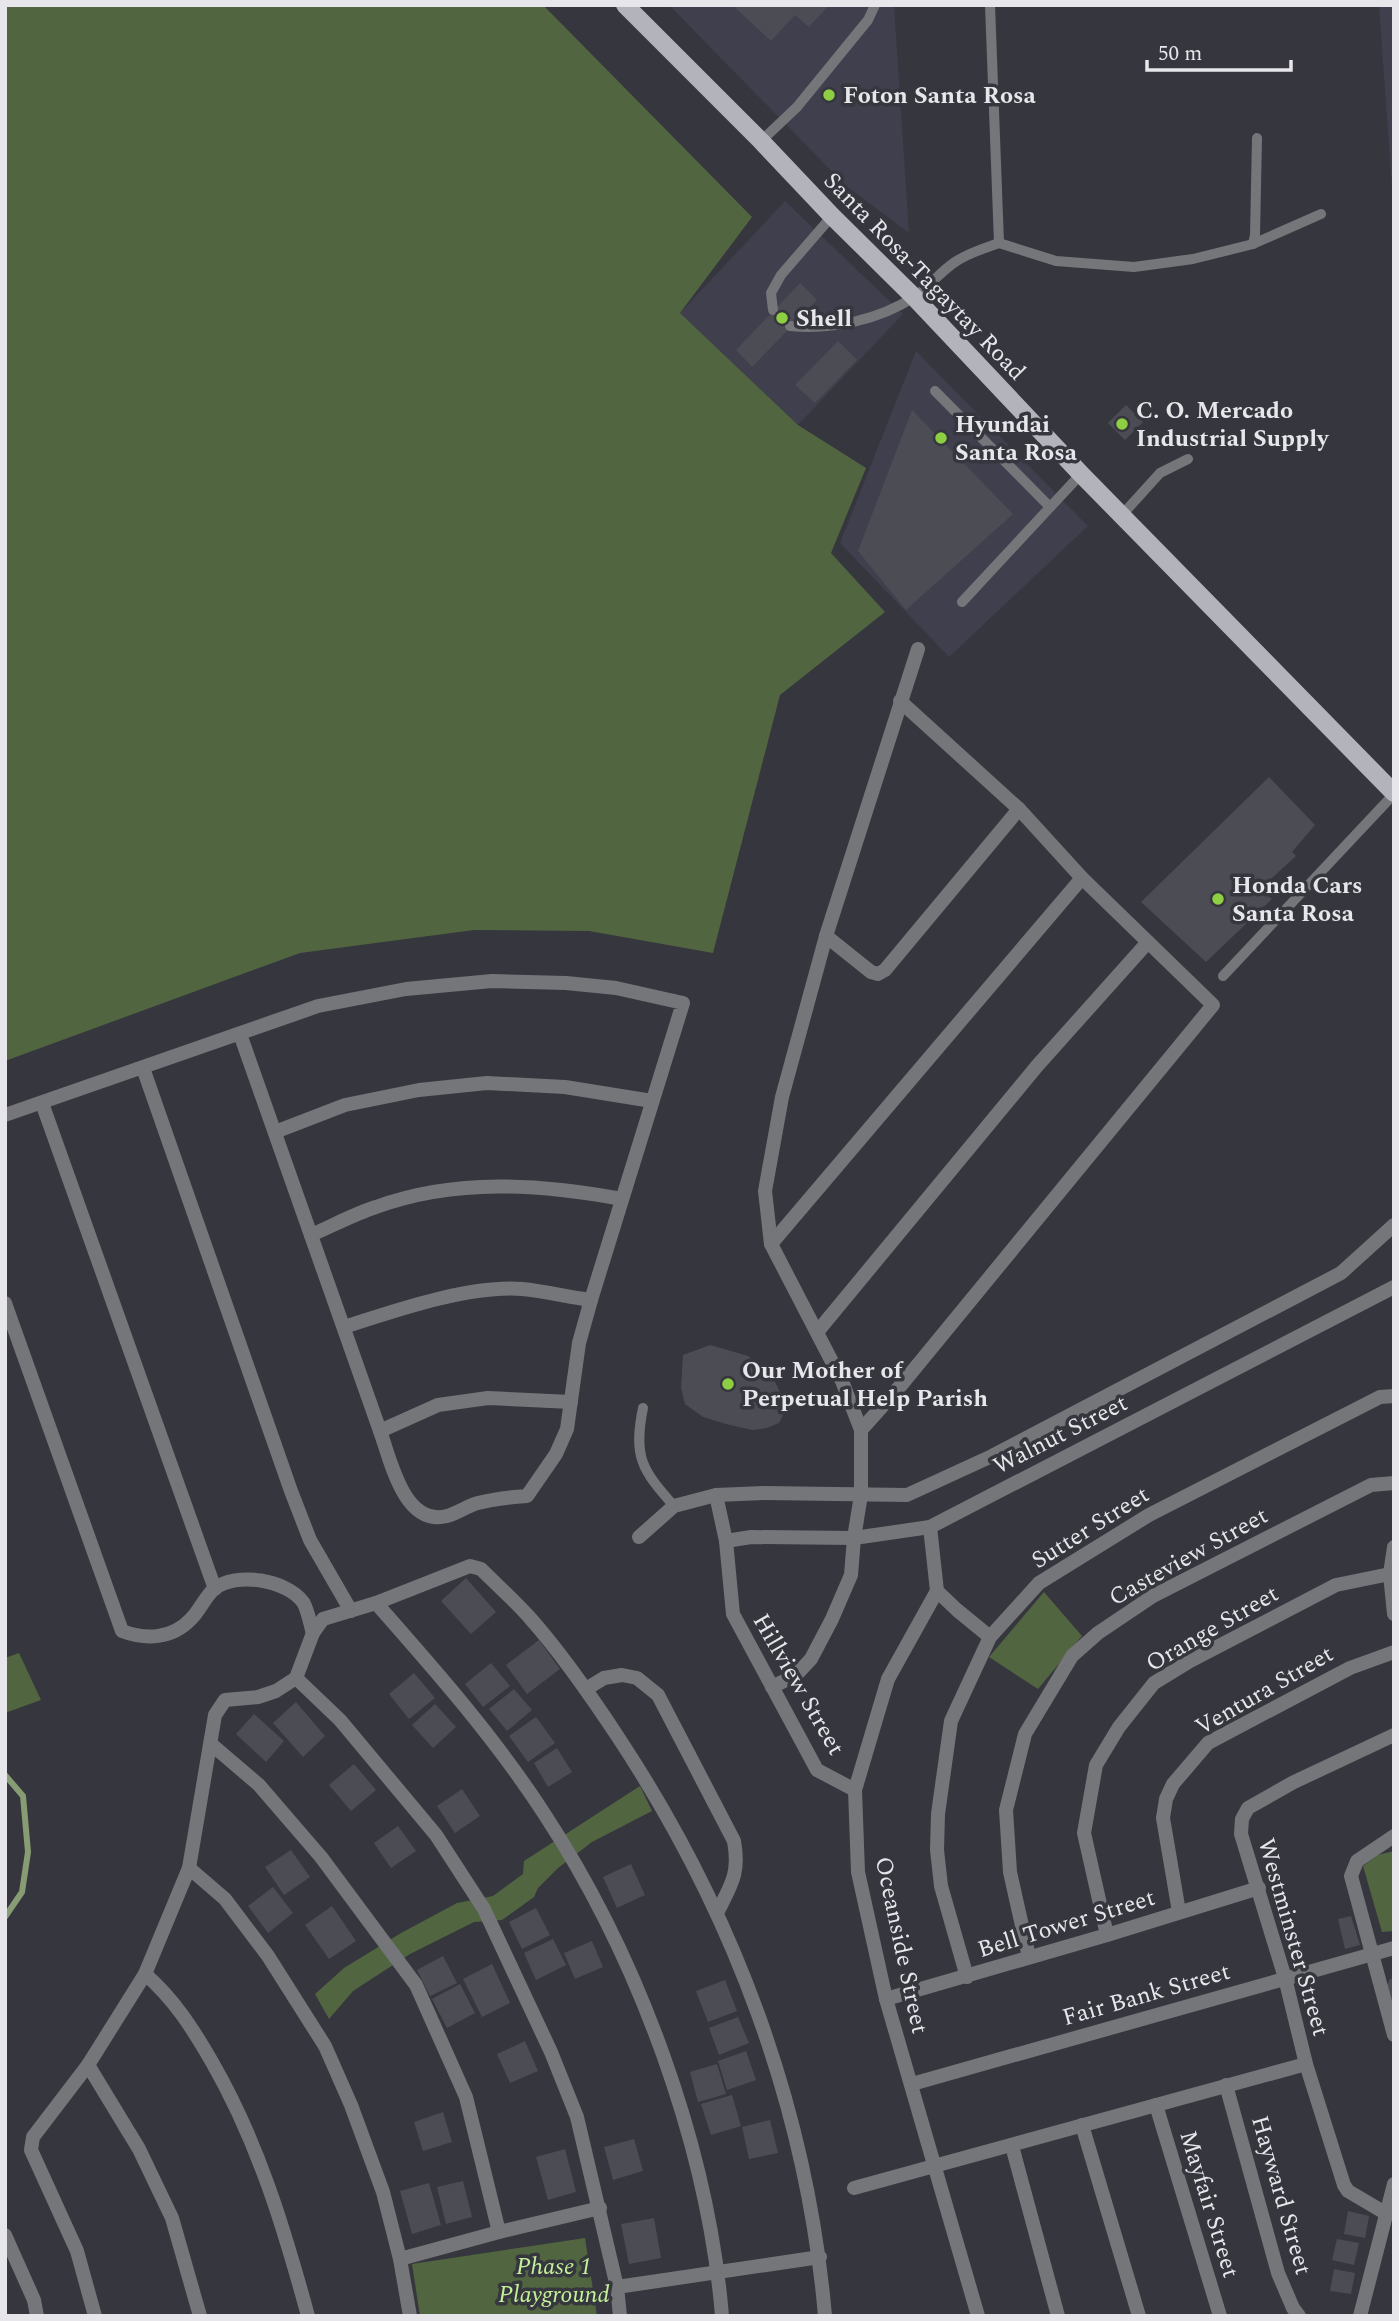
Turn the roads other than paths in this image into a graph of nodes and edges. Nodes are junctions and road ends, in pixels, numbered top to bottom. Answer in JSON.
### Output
{"nodes":[{"id":1,"x":625,"y":5,"type":"edge"},
{"id":2,"x":874,"y":5,"type":"edge"},
{"id":3,"x":990,"y":5,"type":"edge"},
{"id":4,"x":1257,"y":138,"type":"dead end"},
{"id":5,"x":761,"y":141,"type":"junction"},
{"id":6,"x":1321,"y":214,"type":"dead end"},
{"id":7,"x":832,"y":216,"type":"junction"},
{"id":8,"x":999,"y":243,"type":"junction"},
{"id":9,"x":1253,"y":244,"type":"junction"},
{"id":10,"x":914,"y":297,"type":"junction"},
{"id":11,"x":773,"y":310,"type":"dead end"},
{"id":12,"x":790,"y":326,"type":"dead end"},
{"id":13,"x":935,"y":391,"type":"dead end"},
{"id":14,"x":1188,"y":460,"type":"dead end"},
{"id":15,"x":1081,"y":474,"type":"junction"},
{"id":16,"x":1051,"y":507,"type":"junction"},
{"id":17,"x":1122,"y":515,"type":"junction"},
{"id":18,"x":962,"y":602,"type":"dead end"},
{"id":19,"x":918,"y":649,"type":"dead end"},
{"id":20,"x":900,"y":701,"type":"junction"},
{"id":21,"x":1394,"y":794,"type":"edge"},
{"id":22,"x":1018,"y":808,"type":"junction"},
{"id":23,"x":1082,"y":878,"type":"junction"},
{"id":24,"x":826,"y":936,"type":"junction"},
{"id":25,"x":1148,"y":942,"type":"junction"},
{"id":26,"x":1223,"y":976,"type":"dead end"},
{"id":27,"x":240,"y":1034,"type":"junction"},
{"id":28,"x":144,"y":1068,"type":"junction"},
{"id":29,"x":652,"y":1101,"type":"junction"},
{"id":30,"x":42,"y":1103,"type":"junction"},
{"id":31,"x":5,"y":1115,"type":"edge"},
{"id":32,"x":275,"y":1132,"type":"junction"},
{"id":33,"x":622,"y":1199,"type":"junction"},
{"id":34,"x":1394,"y":1225,"type":"edge"},
{"id":35,"x":311,"y":1235,"type":"junction"},
{"id":36,"x":771,"y":1244,"type":"junction"},
{"id":37,"x":1394,"y":1287,"type":"edge"},
{"id":38,"x":591,"y":1300,"type":"junction"},
{"id":39,"x":5,"y":1303,"type":"edge"},
{"id":40,"x":344,"y":1327,"type":"junction"},
{"id":41,"x":818,"y":1331,"type":"junction"},
{"id":42,"x":1394,"y":1396,"type":"edge"},
{"id":43,"x":571,"y":1402,"type":"junction"},
{"id":44,"x":643,"y":1408,"type":"dead end"},
{"id":45,"x":861,"y":1430,"type":"junction"},
{"id":46,"x":380,"y":1431,"type":"junction"},
{"id":47,"x":1394,"y":1483,"type":"edge"},
{"id":48,"x":716,"y":1495,"type":"junction"},
{"id":49,"x":861,"y":1495,"type":"junction"},
{"id":50,"x":674,"y":1506,"type":"junction"},
{"id":51,"x":930,"y":1527,"type":"junction"},
{"id":52,"x":639,"y":1537,"type":"dead end"},
{"id":53,"x":854,"y":1538,"type":"junction"},
{"id":54,"x":726,"y":1541,"type":"junction"},
{"id":55,"x":1394,"y":1547,"type":"edge"},
{"id":56,"x":1390,"y":1574,"type":"junction"},
{"id":57,"x":215,"y":1589,"type":"junction"},
{"id":58,"x":937,"y":1591,"type":"junction"},
{"id":59,"x":376,"y":1604,"type":"junction"},
{"id":60,"x":351,"y":1611,"type":"junction"},
{"id":61,"x":1394,"y":1614,"type":"edge"},
{"id":62,"x":313,"y":1633,"type":"junction"},
{"id":63,"x":990,"y":1637,"type":"junction"},
{"id":64,"x":1394,"y":1652,"type":"edge"},
{"id":65,"x":296,"y":1678,"type":"junction"},
{"id":66,"x":772,"y":1686,"type":"junction"},
{"id":67,"x":586,"y":1689,"type":"junction"},
{"id":68,"x":1394,"y":1735,"type":"edge"},
{"id":69,"x":211,"y":1744,"type":"junction"},
{"id":70,"x":855,"y":1790,"type":"junction"},
{"id":71,"x":1394,"y":1836,"type":"edge"},
{"id":72,"x":189,"y":1868,"type":"junction"},
{"id":73,"x":1259,"y":1888,"type":"junction"},
{"id":74,"x":1179,"y":1912,"type":"junction"},
{"id":75,"x":717,"y":1913,"type":"junction"},
{"id":76,"x":1107,"y":1936,"type":"junction"},
{"id":77,"x":1394,"y":1948,"type":"edge"},
{"id":78,"x":1370,"y":1955,"type":"junction"},
{"id":79,"x":1029,"y":1957,"type":"junction"},
{"id":80,"x":145,"y":1974,"type":"junction"},
{"id":81,"x":967,"y":1977,"type":"junction"},
{"id":82,"x":1285,"y":1978,"type":"junction"},
{"id":83,"x":886,"y":1999,"type":"junction"},
{"id":84,"x":1394,"y":2035,"type":"edge"},
{"id":85,"x":1306,"y":2064,"type":"junction"},
{"id":86,"x":88,"y":2065,"type":"junction"},
{"id":87,"x":912,"y":2084,"type":"junction"},
{"id":88,"x":1226,"y":2085,"type":"junction"},
{"id":89,"x":1156,"y":2105,"type":"junction"},
{"id":90,"x":1082,"y":2125,"type":"junction"},
{"id":91,"x":1012,"y":2146,"type":"junction"},
{"id":92,"x":935,"y":2165,"type":"junction"},
{"id":93,"x":1394,"y":2184,"type":"edge"},
{"id":94,"x":854,"y":2189,"type":"dead end"},
{"id":95,"x":600,"y":2208,"type":"junction"},
{"id":96,"x":1387,"y":2214,"type":"junction"},
{"id":97,"x":499,"y":2232,"type":"junction"},
{"id":98,"x":5,"y":2235,"type":"edge"},
{"id":99,"x":820,"y":2257,"type":"junction"},
{"id":100,"x":400,"y":2259,"type":"junction"},
{"id":101,"x":719,"y":2273,"type":"junction"},
{"id":102,"x":617,"y":2287,"type":"junction"},
{"id":103,"x":37,"y":2316,"type":"edge"},
{"id":104,"x":95,"y":2316,"type":"edge"},
{"id":105,"x":200,"y":2316,"type":"edge"},
{"id":106,"x":308,"y":2316,"type":"edge"},
{"id":107,"x":410,"y":2316,"type":"edge"},
{"id":108,"x":620,"y":2316,"type":"edge"},
{"id":109,"x":722,"y":2316,"type":"edge"},
{"id":110,"x":825,"y":2316,"type":"edge"},
{"id":111,"x":978,"y":2316,"type":"edge"},
{"id":112,"x":1058,"y":2316,"type":"edge"},
{"id":113,"x":1139,"y":2316,"type":"edge"},
{"id":114,"x":1220,"y":2316,"type":"edge"},
{"id":115,"x":1298,"y":2316,"type":"edge"},
{"id":116,"x":1360,"y":2316,"type":"edge"}],
"edges":[{"from":1,"to":5,"type":"main road","name":"Santa Rosa-Tagaytay Road"},
{"from":2,"to":5,"type":"lane"},
{"from":3,"to":8,"type":"lane"},
{"from":4,"to":9,"type":"lane"},
{"from":5,"to":7,"type":"main road","name":"Santa Rosa-Tagaytay Road"},
{"from":6,"to":9,"type":"lane"},
{"from":7,"to":10,"type":"main road","name":"Santa Rosa-Tagaytay Road"},
{"from":7,"to":11,"type":"lane"},
{"from":8,"to":9,"type":"lane"},
{"from":8,"to":10,"type":"lane"},
{"from":10,"to":12,"type":"lane"},
{"from":10,"to":15,"type":"main road","name":"Santa Rosa-Tagaytay Road"},
{"from":13,"to":16,"type":"lane"},
{"from":14,"to":17,"type":"lane"},
{"from":15,"to":16,"type":"lane"},
{"from":15,"to":17,"type":"main road","name":"Santa Rosa-Tagaytay Road"},
{"from":16,"to":18,"type":"lane"},
{"from":17,"to":21,"type":"main road","name":"Santa Rosa-Tagaytay Road"},
{"from":19,"to":20,"type":"street"},
{"from":20,"to":22,"type":"street"},
{"from":20,"to":24,"type":"street"},
{"from":21,"to":26,"type":"lane"},
{"from":22,"to":23,"type":"street"},
{"from":22,"to":24,"type":"street"},
{"from":23,"to":25,"type":"street"},
{"from":23,"to":36,"type":"street"},
{"from":24,"to":36,"type":"street"},
{"from":25,"to":41,"type":"street"},
{"from":25,"to":45,"type":"street"},
{"from":27,"to":28,"type":"street"},
{"from":27,"to":29,"type":"street"},
{"from":27,"to":32,"type":"street"},
{"from":28,"to":30,"type":"street"},
{"from":28,"to":60,"type":"street"},
{"from":29,"to":32,"type":"street"},
{"from":29,"to":33,"type":"street"},
{"from":30,"to":31,"type":"street"},
{"from":30,"to":57,"type":"street"},
{"from":32,"to":35,"type":"street"},
{"from":33,"to":35,"type":"street"},
{"from":33,"to":38,"type":"street"},
{"from":34,"to":49,"type":"street"},
{"from":35,"to":40,"type":"street"},
{"from":36,"to":41,"type":"street"},
{"from":37,"to":51,"type":"street","name":"Walnut Street"},
{"from":38,"to":40,"type":"street"},
{"from":38,"to":43,"type":"street"},
{"from":39,"to":57,"type":"street"},
{"from":40,"to":46,"type":"street"},
{"from":41,"to":45,"type":"street"},
{"from":42,"to":63,"type":"street","name":"Sutter Street"},
{"from":43,"to":46,"type":"street"},
{"from":43,"to":46,"type":"street"},
{"from":44,"to":50,"type":"lane"},
{"from":45,"to":49,"type":"street"},
{"from":47,"to":79,"type":"street","name":"Casteview Street"},
{"from":48,"to":49,"type":"street"},
{"from":48,"to":50,"type":"street"},
{"from":48,"to":54,"type":"street","name":"Hillview Street"},
{"from":49,"to":53,"type":"street"},
{"from":50,"to":52,"type":"street"},
{"from":51,"to":53,"type":"street","name":"Walnut Street"},
{"from":51,"to":58,"type":"street"},
{"from":53,"to":54,"type":"street","name":"Walnut Street"},
{"from":53,"to":66,"type":"street"},
{"from":54,"to":66,"type":"street","name":"Hillview Street"},
{"from":55,"to":56,"type":"street"},
{"from":56,"to":61,"type":"street"},
{"from":56,"to":76,"type":"street","name":"Orange Street"},
{"from":57,"to":62,"type":"street"},
{"from":58,"to":63,"type":"street"},
{"from":58,"to":70,"type":"street","name":"Oceanside Street"},
{"from":59,"to":60,"type":"street"},
{"from":59,"to":67,"type":"street"},
{"from":59,"to":101,"type":"street"},
{"from":60,"to":62,"type":"street"},
{"from":62,"to":65,"type":"street"},
{"from":63,"to":81,"type":"street","name":"Sutter Street"},
{"from":64,"to":74,"type":"street","name":"Ventura Street"},
{"from":65,"to":69,"type":"street"},
{"from":65,"to":95,"type":"street"},
{"from":66,"to":70,"type":"street","name":"Hillview Street"},
{"from":67,"to":75,"type":"street"},
{"from":67,"to":75,"type":"street"},
{"from":68,"to":73,"type":"street","name":"Westminster Street"},
{"from":69,"to":72,"type":"street"},
{"from":69,"to":97,"type":"street"},
{"from":70,"to":83,"type":"street","name":"Oceanside Street"},
{"from":71,"to":78,"type":"street"},
{"from":72,"to":80,"type":"street"},
{"from":72,"to":100,"type":"street"},
{"from":73,"to":74,"type":"street","name":"Bell Tower Street"},
{"from":73,"to":82,"type":"street","name":"Westminster Street"},
{"from":74,"to":76,"type":"street","name":"Bell Tower Street"},
{"from":75,"to":99,"type":"street"},
{"from":76,"to":79,"type":"street","name":"Bell Tower Street"},
{"from":77,"to":78,"type":"street","name":"Fair Bank Street"},
{"from":78,"to":82,"type":"street","name":"Fair Bank Street"},
{"from":78,"to":84,"type":"street"},
{"from":79,"to":81,"type":"street","name":"Bell Tower Street"},
{"from":80,"to":86,"type":"street"},
{"from":80,"to":106,"type":"street"},
{"from":81,"to":83,"type":"street","name":"Bell Tower Street"},
{"from":82,"to":85,"type":"street","name":"Westminster Street"},
{"from":82,"to":87,"type":"street","name":"Fair Bank Street"},
{"from":83,"to":87,"type":"street","name":"Oceanside Street"},
{"from":85,"to":88,"type":"street"},
{"from":85,"to":96,"type":"street","name":"Westminster Street"},
{"from":86,"to":104,"type":"street"},
{"from":86,"to":105,"type":"street"},
{"from":87,"to":92,"type":"street","name":"Oceanside Street"},
{"from":88,"to":89,"type":"street"},
{"from":88,"to":115,"type":"street","name":"Hayward Street"},
{"from":89,"to":90,"type":"street"},
{"from":89,"to":114,"type":"street","name":"Mayfair Street"},
{"from":90,"to":91,"type":"street"},
{"from":90,"to":113,"type":"street"},
{"from":91,"to":92,"type":"street"},
{"from":91,"to":112,"type":"street"},
{"from":92,"to":94,"type":"street"},
{"from":92,"to":111,"type":"street","name":"Oceanside Street"},
{"from":93,"to":96,"type":"street"},
{"from":95,"to":97,"type":"street"},
{"from":95,"to":102,"type":"street"},
{"from":96,"to":116,"type":"street"},
{"from":97,"to":100,"type":"street"},
{"from":98,"to":103,"type":"street"},
{"from":99,"to":101,"type":"street"},
{"from":99,"to":110,"type":"street"},
{"from":100,"to":107,"type":"street"},
{"from":101,"to":102,"type":"street"},
{"from":101,"to":109,"type":"street"},
{"from":102,"to":108,"type":"street"}]}
